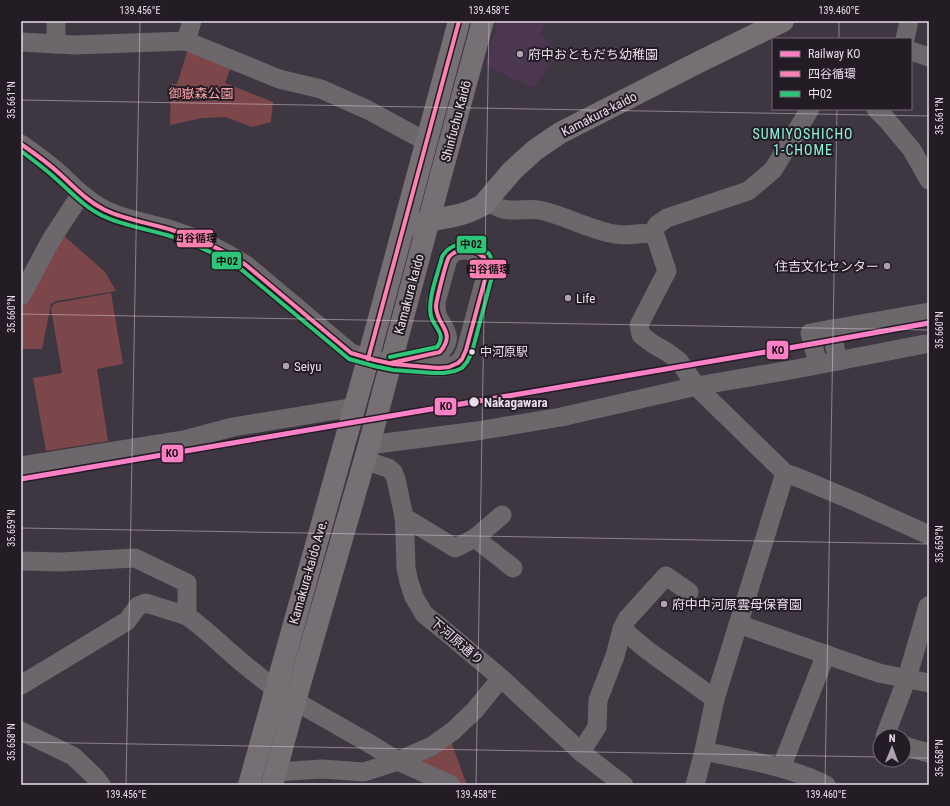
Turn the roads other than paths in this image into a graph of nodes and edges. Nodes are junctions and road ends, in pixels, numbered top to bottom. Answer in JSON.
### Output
{"nodes":[{"id":1,"x":56,"y":21,"type":"edge"},
{"id":2,"x":192,"y":21,"type":"edge"},
{"id":3,"x":459,"y":21,"type":"edge"},
{"id":4,"x":484,"y":21,"type":"edge"},
{"id":5,"x":783,"y":21,"type":"edge"},
{"id":6,"x":909,"y":21,"type":"edge"},
{"id":7,"x":905,"y":38,"type":"edge"},
{"id":8,"x":186,"y":41,"type":"junction"},
{"id":9,"x":21,"y":42,"type":"edge"},
{"id":10,"x":56,"y":44,"type":"junction"},
{"id":11,"x":912,"y":51,"type":"edge"},
{"id":12,"x":929,"y":57,"type":"edge"},
{"id":13,"x":809,"y":110,"type":"edge"},
{"id":14,"x":877,"y":110,"type":"edge"},
{"id":15,"x":427,"y":142,"type":"junction"},
{"id":16,"x":21,"y":144,"type":"edge"},
{"id":17,"x":929,"y":180,"type":"edge"},
{"id":18,"x":81,"y":194,"type":"junction"},
{"id":19,"x":487,"y":200,"type":"junction"},
{"id":20,"x":429,"y":221,"type":"junction"},
{"id":21,"x":402,"y":231,"type":"junction"},
{"id":22,"x":652,"y":234,"type":"junction"},
{"id":23,"x":21,"y":296,"type":"edge"},
{"id":24,"x":929,"y":312,"type":"edge"},
{"id":25,"x":443,"y":324,"type":"junction"},
{"id":26,"x":472,"y":327,"type":"junction"},
{"id":27,"x":831,"y":329,"type":"junction"},
{"id":28,"x":925,"y":344,"type":"dead end"},
{"id":29,"x":368,"y":358,"type":"junction"},
{"id":30,"x":838,"y":361,"type":"junction"},
{"id":31,"x":391,"y":363,"type":"junction"},
{"id":32,"x":818,"y":364,"type":"junction"},
{"id":33,"x":697,"y":386,"type":"junction"},
{"id":34,"x":355,"y":407,"type":"junction"},
{"id":35,"x":367,"y":453,"type":"junction"},
{"id":36,"x":21,"y":466,"type":"edge"},
{"id":37,"x":786,"y":473,"type":"junction"},
{"id":38,"x":502,"y":515,"type":"dead end"},
{"id":39,"x":404,"y":517,"type":"junction"},
{"id":40,"x":928,"y":534,"type":"edge"},
{"id":41,"x":475,"y":538,"type":"junction"},
{"id":42,"x":21,"y":561,"type":"edge"},
{"id":43,"x":513,"y":568,"type":"dead end"},
{"id":44,"x":689,"y":592,"type":"dead end"},
{"id":45,"x":928,"y":606,"type":"edge"},
{"id":46,"x":187,"y":616,"type":"junction"},
{"id":47,"x":738,"y":624,"type":"junction"},
{"id":48,"x":622,"y":628,"type":"junction"},
{"id":49,"x":826,"y":654,"type":"junction"},
{"id":50,"x":501,"y":678,"type":"junction"},
{"id":51,"x":906,"y":678,"type":"junction"},
{"id":52,"x":929,"y":683,"type":"edge"},
{"id":53,"x":21,"y":685,"type":"edge"},
{"id":54,"x":276,"y":689,"type":"junction"},
{"id":55,"x":715,"y":699,"type":"junction"},
{"id":56,"x":295,"y":701,"type":"junction"},
{"id":57,"x":888,"y":728,"type":"edge"},
{"id":58,"x":21,"y":731,"type":"edge"},
{"id":59,"x":912,"y":749,"type":"edge"},
{"id":60,"x":704,"y":751,"type":"junction"},
{"id":61,"x":581,"y":752,"type":"junction"},
{"id":62,"x":929,"y":754,"type":"edge"},
{"id":63,"x":398,"y":761,"type":"junction"},
{"id":64,"x":781,"y":768,"type":"junction"},
{"id":65,"x":274,"y":779,"type":"edge"},
{"id":66,"x":101,"y":785,"type":"edge"},
{"id":67,"x":249,"y":785,"type":"edge"},
{"id":68,"x":451,"y":785,"type":"edge"},
{"id":69,"x":624,"y":785,"type":"edge"},
{"id":70,"x":695,"y":785,"type":"edge"},
{"id":71,"x":826,"y":785,"type":"edge"}],
"edges":[{"from":1,"to":10,"type":"street"},
{"from":2,"to":8,"type":"street"},
{"from":3,"to":15,"type":"main road","name":"Shinfuchu Kaidō"},
{"from":4,"to":20,"type":"main road","name":"Shinfuchu Kaidō"},
{"from":5,"to":19,"type":"main road","name":"Kamakura-kaido"},
{"from":6,"to":7,"type":"street"},
{"from":8,"to":10,"type":"street"},
{"from":8,"to":15,"type":"street"},
{"from":9,"to":10,"type":"street"},
{"from":11,"to":12,"type":"street"},
{"from":13,"to":22,"type":"street"},
{"from":14,"to":17,"type":"street"},
{"from":15,"to":21,"type":"main road","name":"Shinfuchu Kaidō"},
{"from":16,"to":18,"type":"street"},
{"from":18,"to":23,"type":"street"},
{"from":18,"to":29,"type":"street"},
{"from":19,"to":20,"type":"main road","name":"Kamakura-kaido"},
{"from":19,"to":22,"type":"street"},
{"from":20,"to":21,"type":"main road","name":"Kamakura-kaido"},
{"from":20,"to":31,"type":"main road","name":"Kamakura kaido"},
{"from":21,"to":29,"type":"main road","name":"Kamakura kaido"},
{"from":22,"to":33,"type":"street"},
{"from":24,"to":27,"type":"street"},
{"from":25,"to":26,"type":"street"},
{"from":25,"to":26,"type":"street"},
{"from":25,"to":31,"type":"street"},
{"from":26,"to":31,"type":"street"},
{"from":27,"to":30,"type":"street"},
{"from":27,"to":32,"type":"street"},
{"from":28,"to":30,"type":"street"},
{"from":29,"to":31,"type":"street"},
{"from":29,"to":34,"type":"main road","name":"Kamakura-kaido Ave."},
{"from":30,"to":32,"type":"street"},
{"from":31,"to":35,"type":"main road","name":"Kamakura kaido"},
{"from":32,"to":33,"type":"street"},
{"from":33,"to":35,"type":"street"},
{"from":33,"to":37,"type":"street"},
{"from":34,"to":36,"type":"street"},
{"from":34,"to":54,"type":"main road","name":"Kamakura-kaido Ave."},
{"from":35,"to":39,"type":"street","name":"下河原通り"},
{"from":35,"to":56,"type":"main road","name":"Kamakura-kaido Ave."},
{"from":37,"to":40,"type":"street"},
{"from":37,"to":47,"type":"street"},
{"from":38,"to":41,"type":"street"},
{"from":39,"to":41,"type":"street"},
{"from":39,"to":50,"type":"street","name":"下河原通り"},
{"from":41,"to":43,"type":"street"},
{"from":42,"to":46,"type":"street"},
{"from":44,"to":48,"type":"street"},
{"from":45,"to":51,"type":"street"},
{"from":46,"to":53,"type":"street"},
{"from":46,"to":54,"type":"street"},
{"from":47,"to":49,"type":"street"},
{"from":47,"to":55,"type":"street"},
{"from":48,"to":55,"type":"street"},
{"from":48,"to":61,"type":"street"},
{"from":49,"to":51,"type":"street"},
{"from":49,"to":64,"type":"street"},
{"from":50,"to":61,"type":"street","name":"下河原通り"},
{"from":50,"to":63,"type":"street"},
{"from":51,"to":52,"type":"street"},
{"from":51,"to":57,"type":"street"},
{"from":54,"to":67,"type":"main road","name":"Kamakura-kaido Ave."},
{"from":55,"to":60,"type":"street"},
{"from":56,"to":63,"type":"street"},
{"from":56,"to":65,"type":"main road","name":"Kamakura-kaido Ave."},
{"from":58,"to":66,"type":"street"},
{"from":59,"to":62,"type":"street"},
{"from":60,"to":64,"type":"street"},
{"from":60,"to":70,"type":"street"},
{"from":61,"to":69,"type":"street","name":"下河原通り"},
{"from":63,"to":65,"type":"street"},
{"from":63,"to":68,"type":"street"},
{"from":64,"to":71,"type":"street"}]}
